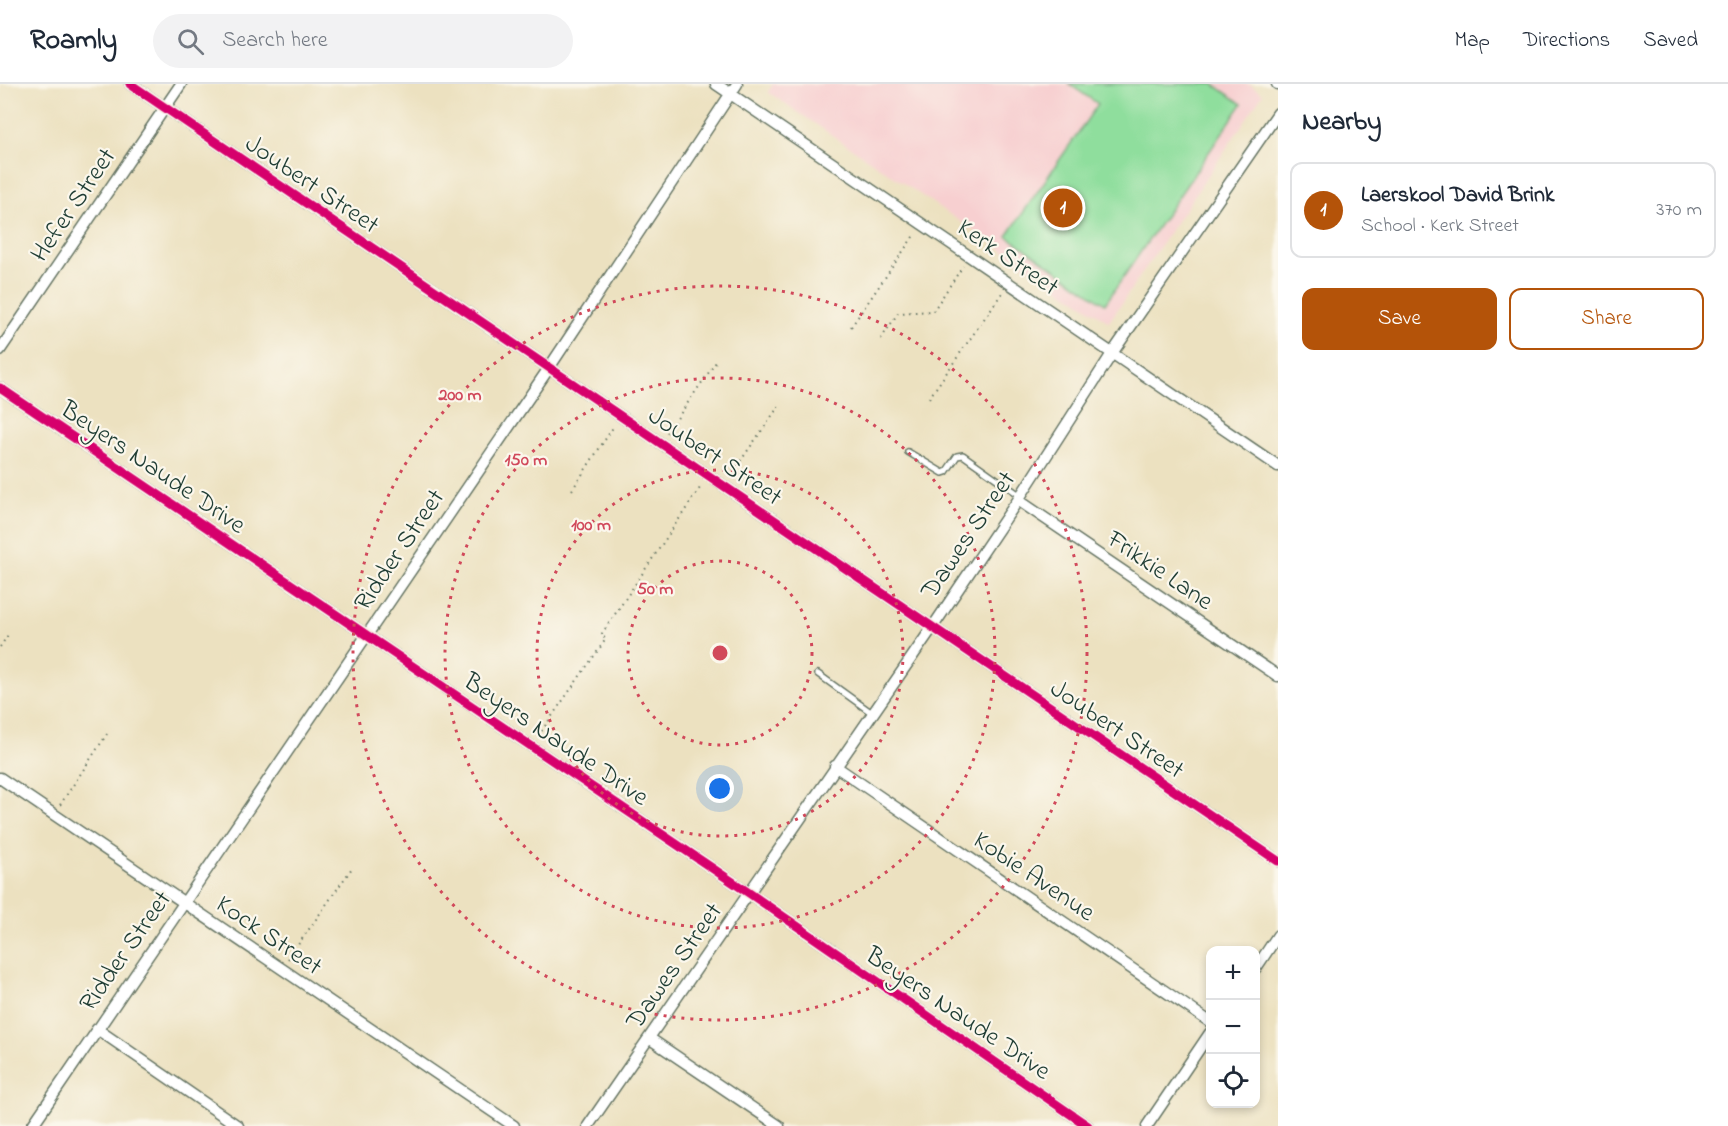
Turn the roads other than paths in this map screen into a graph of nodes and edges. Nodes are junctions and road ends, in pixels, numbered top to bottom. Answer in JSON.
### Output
{"nodes":[{"id":1,"x":130,"y":84,"type":"edge"},
{"id":2,"x":181,"y":84,"type":"edge"},
{"id":3,"x":716,"y":84,"type":"edge"},
{"id":4,"x":737,"y":84,"type":"edge"},
{"id":5,"x":730,"y":94,"type":"junction"},
{"id":6,"x":165,"y":108,"type":"junction"},
{"id":7,"x":1278,"y":113,"type":"edge"},
{"id":8,"x":0,"y":350,"type":"edge"},
{"id":9,"x":1113,"y":352,"type":"junction"},
{"id":10,"x":549,"y":368,"type":"junction"},
{"id":11,"x":0,"y":388,"type":"edge"},
{"id":12,"x":908,"y":452,"type":"dead end"},
{"id":13,"x":1278,"y":466,"type":"edge"},
{"id":14,"x":1019,"y":498,"type":"junction"},
{"id":15,"x":932,"y":628,"type":"junction"},
{"id":16,"x":367,"y":635,"type":"junction"},
{"id":17,"x":818,"y":674,"type":"dead end"},
{"id":18,"x":1278,"y":676,"type":"edge"},
{"id":19,"x":872,"y":713,"type":"junction"},
{"id":20,"x":835,"y":766,"type":"junction"},
{"id":21,"x":0,"y":778,"type":"edge"},
{"id":22,"x":1278,"y":861,"type":"edge"},
{"id":23,"x":749,"y":893,"type":"junction"},
{"id":24,"x":184,"y":903,"type":"junction"},
{"id":25,"x":1278,"y":935,"type":"edge"},
{"id":26,"x":1260,"y":962,"type":"edge"},
{"id":27,"x":1206,"y":1019,"type":"edge"},
{"id":28,"x":97,"y":1029,"type":"junction"},
{"id":29,"x":650,"y":1038,"type":"junction"},
{"id":30,"x":1206,"y":1039,"type":"edge"},
{"id":31,"x":32,"y":1126,"type":"edge"},
{"id":32,"x":238,"y":1126,"type":"edge"},
{"id":33,"x":514,"y":1126,"type":"edge"},
{"id":34,"x":588,"y":1126,"type":"edge"},
{"id":35,"x":779,"y":1126,"type":"edge"},
{"id":36,"x":1088,"y":1126,"type":"edge"},
{"id":37,"x":1147,"y":1126,"type":"edge"}],
"edges":[{"from":1,"to":6,"type":"street","name":"Joubert Street"},
{"from":2,"to":6,"type":"street","name":"Hefer Street"},
{"from":3,"to":5,"type":"street","name":"Kerk Street"},
{"from":4,"to":5,"type":"street","name":"Ridder Street"},
{"from":5,"to":9,"type":"street","name":"Kerk Street"},
{"from":5,"to":10,"type":"street","name":"Ridder Street"},
{"from":6,"to":8,"type":"street","name":"Hefer Street"},
{"from":6,"to":10,"type":"street","name":"Joubert Street"},
{"from":7,"to":9,"type":"street","name":"Dawes Street"},
{"from":9,"to":13,"type":"street","name":"Kerk Street"},
{"from":9,"to":14,"type":"street","name":"Dawes Street"},
{"from":10,"to":15,"type":"street","name":"Joubert Street"},
{"from":10,"to":16,"type":"street","name":"Ridder Street"},
{"from":11,"to":16,"type":"street","name":"Beyers Naude Drive"},
{"from":12,"to":14,"type":"lane"},
{"from":14,"to":15,"type":"street","name":"Dawes Street"},
{"from":14,"to":18,"type":"street","name":"Frikkie Lane"},
{"from":15,"to":19,"type":"street","name":"Dawes Street"},
{"from":15,"to":22,"type":"street","name":"Joubert Street"},
{"from":16,"to":23,"type":"street","name":"Beyers Naude Drive"},
{"from":16,"to":24,"type":"street","name":"Ridder Street"},
{"from":17,"to":19,"type":"lane"},
{"from":19,"to":20,"type":"street","name":"Dawes Street"},
{"from":20,"to":23,"type":"street","name":"Dawes Street"},
{"from":20,"to":27,"type":"street","name":"Kobie Avenue"},
{"from":21,"to":24,"type":"street","name":"Kock Street"},
{"from":23,"to":29,"type":"street","name":"Dawes Street"},
{"from":23,"to":36,"type":"street","name":"Beyers Naude Drive"},
{"from":24,"to":28,"type":"street","name":"Ridder Street"},
{"from":24,"to":33,"type":"street","name":"Kock Street"},
{"from":25,"to":26,"type":"street"},
{"from":28,"to":31,"type":"street","name":"Ridder Street"},
{"from":28,"to":32,"type":"street"},
{"from":29,"to":34,"type":"street","name":"Dawes Street"},
{"from":29,"to":35,"type":"street"},
{"from":30,"to":37,"type":"street"}]}
